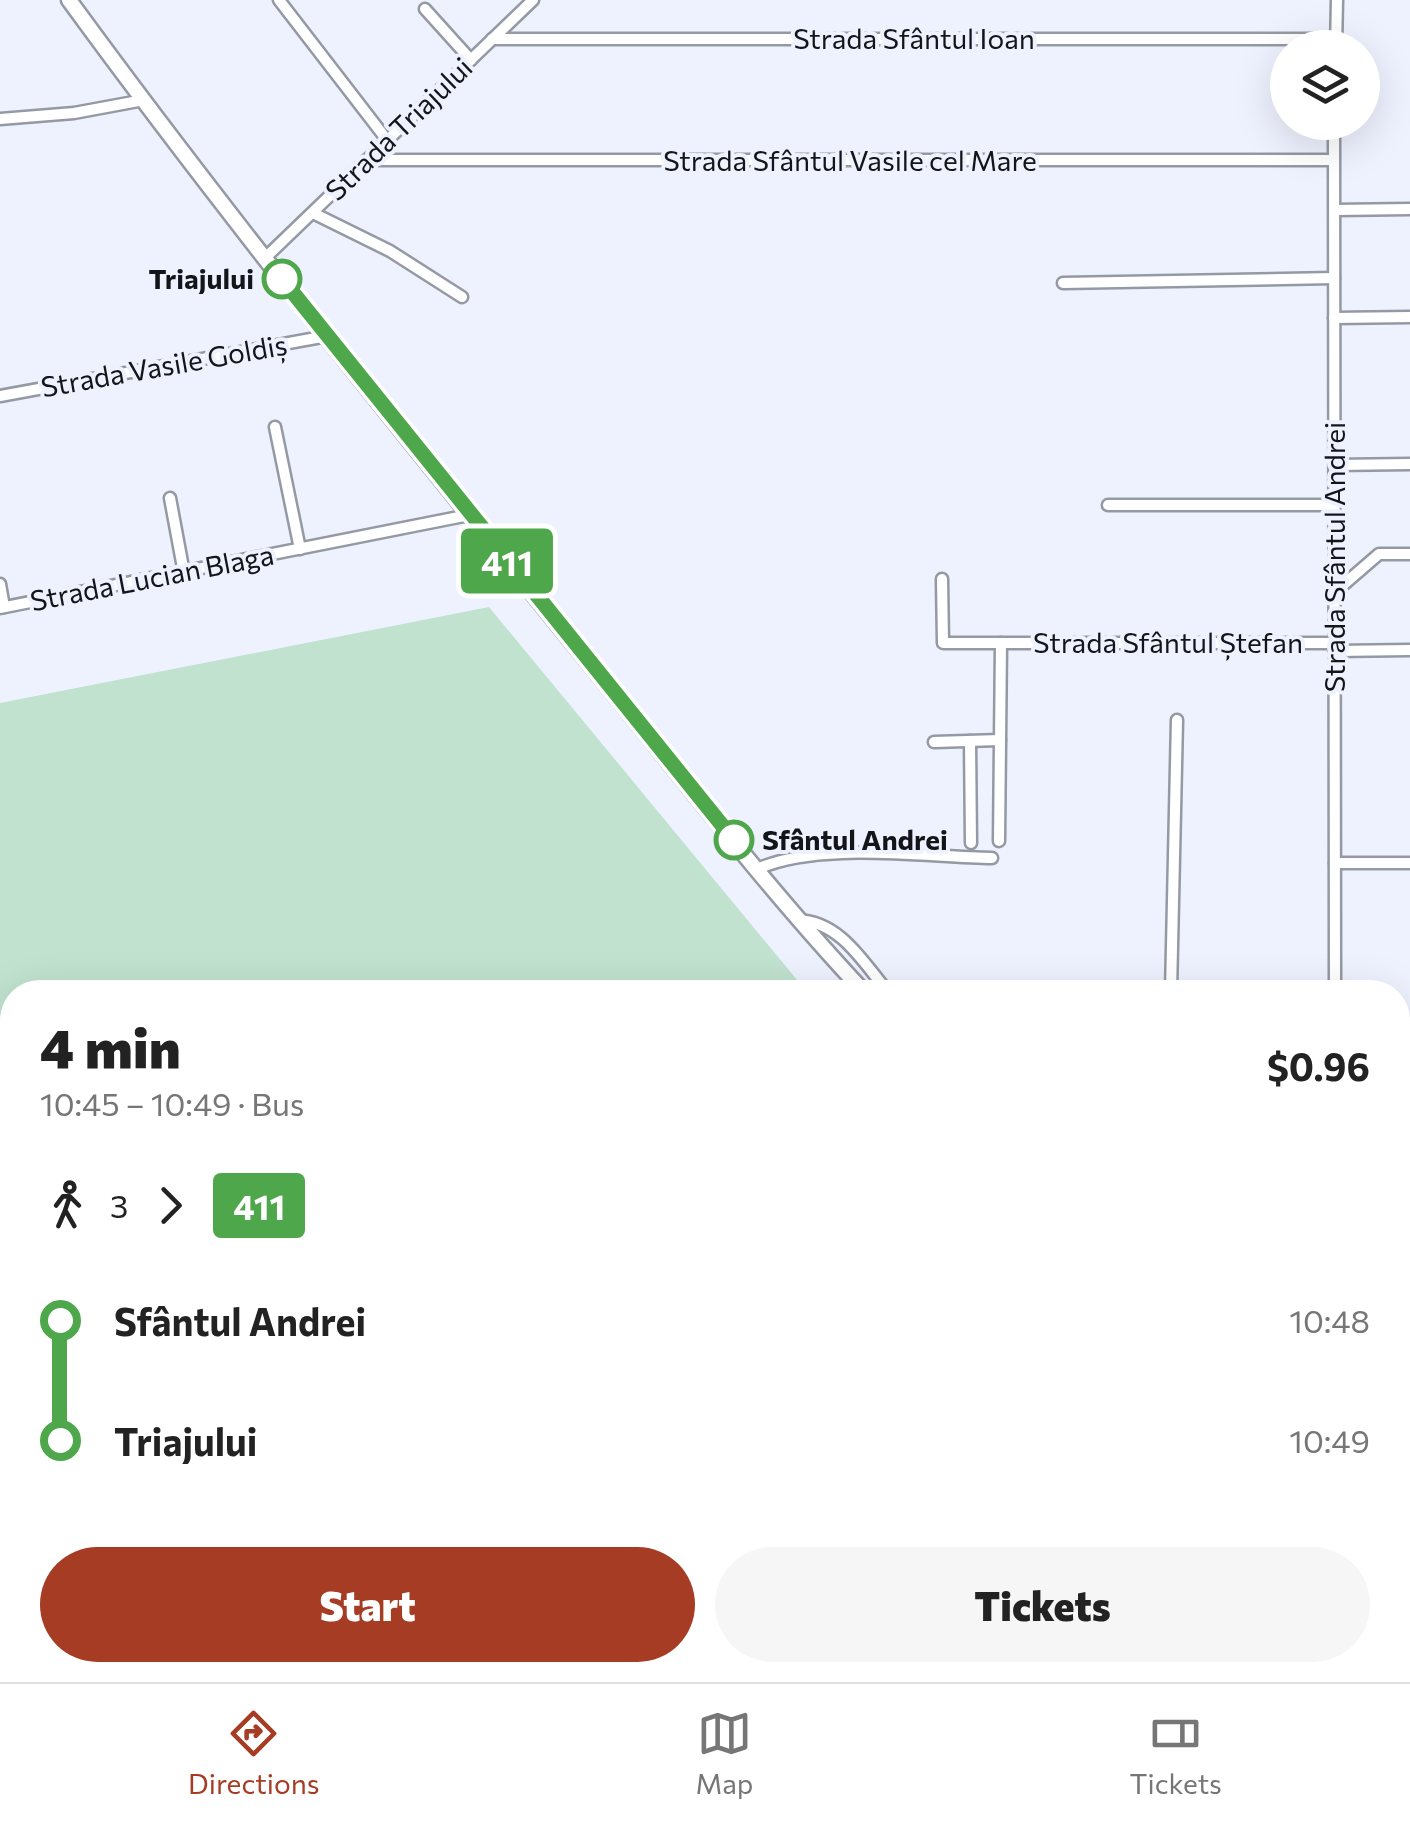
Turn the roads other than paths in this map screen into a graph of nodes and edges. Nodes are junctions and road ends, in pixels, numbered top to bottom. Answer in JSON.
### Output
{"nodes":[{"id":1,"x":69,"y":0,"type":"edge"},
{"id":2,"x":279,"y":0,"type":"edge"},
{"id":3,"x":534,"y":0,"type":"edge"},
{"id":4,"x":1337,"y":0,"type":"edge"},
{"id":5,"x":425,"y":9,"type":"dead end"},
{"id":6,"x":1336,"y":30,"type":"edge"},
{"id":7,"x":492,"y":40,"type":"junction"},
{"id":8,"x":1270,"y":43,"type":"edge"},
{"id":9,"x":471,"y":60,"type":"junction"},
{"id":10,"x":144,"y":100,"type":"junction"},
{"id":11,"x":0,"y":119,"type":"edge"},
{"id":12,"x":388,"y":140,"type":"junction"},
{"id":13,"x":1334,"y":140,"type":"edge"},
{"id":14,"x":367,"y":160,"type":"junction"},
{"id":15,"x":1333,"y":160,"type":"junction"},
{"id":16,"x":1410,"y":209,"type":"edge"},
{"id":17,"x":1335,"y":210,"type":"junction"},
{"id":18,"x":312,"y":212,"type":"junction"},
{"id":19,"x":265,"y":258,"type":"junction"},
{"id":20,"x":1334,"y":278,"type":"junction"},
{"id":21,"x":1063,"y":283,"type":"dead end"},
{"id":22,"x":462,"y":298,"type":"dead end"},
{"id":23,"x":1334,"y":318,"type":"junction"},
{"id":24,"x":1410,"y":318,"type":"edge"},
{"id":25,"x":327,"y":336,"type":"junction"},
{"id":26,"x":0,"y":396,"type":"edge"},
{"id":27,"x":275,"y":427,"type":"dead end"},
{"id":28,"x":1410,"y":464,"type":"edge"},
{"id":29,"x":1335,"y":465,"type":"junction"},
{"id":30,"x":170,"y":498,"type":"dead end"},
{"id":31,"x":1108,"y":505,"type":"dead end"},
{"id":32,"x":1335,"y":505,"type":"junction"},
{"id":33,"x":469,"y":514,"type":"junction"},
{"id":34,"x":300,"y":549,"type":"junction"},
{"id":35,"x":1410,"y":554,"type":"edge"},
{"id":36,"x":184,"y":573,"type":"junction"},
{"id":37,"x":942,"y":579,"type":"dead end"},
{"id":38,"x":0,"y":584,"type":"edge"},
{"id":39,"x":1335,"y":592,"type":"junction"},
{"id":40,"x":2,"y":608,"type":"edge"},
{"id":41,"x":1001,"y":643,"type":"junction"},
{"id":42,"x":1335,"y":647,"type":"junction"},
{"id":43,"x":1410,"y":650,"type":"edge"},
{"id":44,"x":1178,"y":720,"type":"dead end"},
{"id":45,"x":1000,"y":740,"type":"junction"},
{"id":46,"x":970,"y":741,"type":"junction"},
{"id":47,"x":934,"y":742,"type":"dead end"},
{"id":48,"x":999,"y":842,"type":"dead end"},
{"id":49,"x":971,"y":843,"type":"dead end"},
{"id":50,"x":992,"y":858,"type":"dead end"},
{"id":51,"x":1335,"y":863,"type":"junction"},
{"id":52,"x":1410,"y":863,"type":"edge"},
{"id":53,"x":757,"y":869,"type":"junction"},
{"id":54,"x":796,"y":920,"type":"junction"},
{"id":55,"x":852,"y":980,"type":"edge"},
{"id":56,"x":878,"y":980,"type":"edge"},
{"id":57,"x":1171,"y":980,"type":"edge"},
{"id":58,"x":1335,"y":980,"type":"edge"}],
"edges":[{"from":1,"to":10,"type":"main road"},
{"from":2,"to":12,"type":"street"},
{"from":3,"to":7,"type":"street","name":"Strada Triajului"},
{"from":4,"to":6,"type":"street"},
{"from":5,"to":9,"type":"street"},
{"from":7,"to":8,"type":"street","name":"Strada Sfântul Ioan"},
{"from":7,"to":9,"type":"street","name":"Strada Triajului"},
{"from":9,"to":12,"type":"street","name":"Strada Triajului"},
{"from":10,"to":11,"type":"street"},
{"from":10,"to":19,"type":"main road"},
{"from":12,"to":14,"type":"street","name":"Strada Triajului"},
{"from":13,"to":15,"type":"street","name":"Strada Sfântul Andrei"},
{"from":14,"to":15,"type":"street","name":"Strada Sfântul Vasile cel Mare"},
{"from":14,"to":18,"type":"street","name":"Strada Triajului"},
{"from":15,"to":17,"type":"street","name":"Strada Sfântul Andrei"},
{"from":16,"to":17,"type":"street"},
{"from":17,"to":20,"type":"street","name":"Strada Sfântul Andrei"},
{"from":18,"to":19,"type":"street","name":"Strada Triajului"},
{"from":18,"to":22,"type":"street"},
{"from":19,"to":25,"type":"main road"},
{"from":20,"to":21,"type":"street"},
{"from":20,"to":23,"type":"street","name":"Strada Sfântul Andrei"},
{"from":23,"to":24,"type":"street"},
{"from":23,"to":29,"type":"street","name":"Strada Sfântul Andrei"},
{"from":25,"to":26,"type":"street","name":"Strada Vasile Goldiș"},
{"from":25,"to":33,"type":"main road"},
{"from":27,"to":34,"type":"street","name":"Strada Lucian Blaga"},
{"from":28,"to":29,"type":"street"},
{"from":29,"to":32,"type":"street","name":"Strada Sfântul Andrei"},
{"from":30,"to":36,"type":"street"},
{"from":31,"to":32,"type":"street"},
{"from":32,"to":39,"type":"street","name":"Strada Sfântul Andrei"},
{"from":33,"to":34,"type":"street","name":"Strada Lucian Blaga"},
{"from":33,"to":53,"type":"main road"},
{"from":34,"to":36,"type":"street","name":"Strada Lucian Blaga"},
{"from":35,"to":39,"type":"street"},
{"from":36,"to":40,"type":"street","name":"Strada Lucian Blaga"},
{"from":37,"to":41,"type":"street","name":"Strada Sfântul Ștefan"},
{"from":38,"to":40,"type":"street","name":"Strada Lucian Blaga"},
{"from":39,"to":42,"type":"street","name":"Strada Sfântul Andrei"},
{"from":41,"to":42,"type":"street","name":"Strada Sfântul Ștefan"},
{"from":41,"to":45,"type":"street","name":"Strada Sfântul Ștefan"},
{"from":42,"to":43,"type":"street","name":"Strada Sfântul Ștefan"},
{"from":42,"to":51,"type":"street","name":"Strada Sfântul Andrei"},
{"from":44,"to":57,"type":"street"},
{"from":45,"to":46,"type":"street"},
{"from":45,"to":48,"type":"street","name":"Strada Sfântul Ștefan"},
{"from":46,"to":47,"type":"street"},
{"from":46,"to":49,"type":"street"},
{"from":50,"to":53,"type":"street"},
{"from":51,"to":52,"type":"street"},
{"from":51,"to":58,"type":"street","name":"Strada Sfântul Andrei"},
{"from":53,"to":54,"type":"main road"},
{"from":54,"to":55,"type":"main road"},
{"from":54,"to":56,"type":"street"}]}
